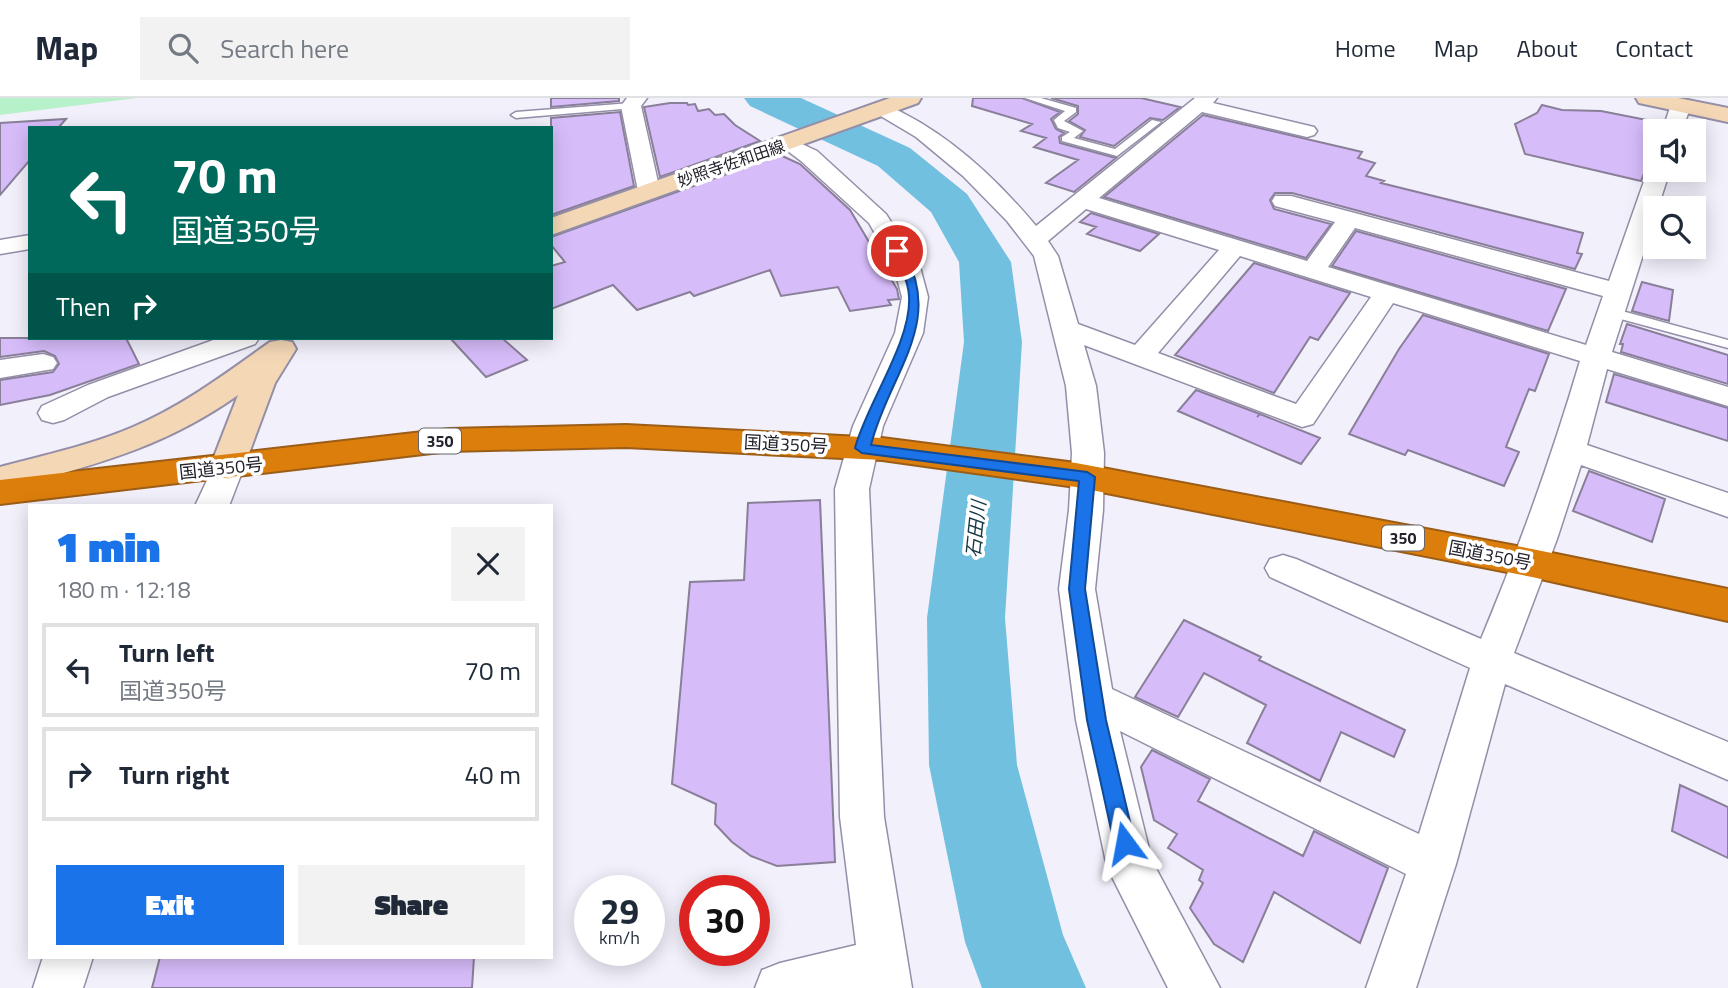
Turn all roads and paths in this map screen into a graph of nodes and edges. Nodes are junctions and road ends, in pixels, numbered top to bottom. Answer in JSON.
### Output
{"nodes":[{"id":1,"x":1030,"y":98,"type":"edge"},
{"id":2,"x":1647,"y":98,"type":"edge"},
{"id":3,"x":1682,"y":101,"type":"edge"},
{"id":4,"x":634,"y":102,"type":"edge"},
{"id":5,"x":1203,"y":102,"type":"edge"},
{"id":6,"x":885,"y":104,"type":"edge"},
{"id":7,"x":516,"y":115,"type":"dead end"},
{"id":8,"x":1728,"y":115,"type":"edge"},
{"id":9,"x":1676,"y":119,"type":"edge"},
{"id":10,"x":1156,"y":122,"type":"dead end"},
{"id":11,"x":1307,"y":131,"type":"dead end"},
{"id":12,"x":791,"y":142,"type":"junction"},
{"id":13,"x":1655,"y":182,"type":"edge"},
{"id":14,"x":649,"y":191,"type":"junction"},
{"id":15,"x":1084,"y":201,"type":"junction"},
{"id":16,"x":1283,"y":201,"type":"dead end"},
{"id":17,"x":1349,"y":219,"type":"junction"},
{"id":18,"x":553,"y":225,"type":"edge"},
{"id":19,"x":1036,"y":239,"type":"junction"},
{"id":20,"x":28,"y":242,"type":"edge"},
{"id":21,"x":0,"y":247,"type":"edge"},
{"id":22,"x":1235,"y":247,"type":"junction"},
{"id":23,"x":1313,"y":271,"type":"junction"},
{"id":24,"x":1386,"y":294,"type":"junction"},
{"id":25,"x":1615,"y":302,"type":"junction"},
{"id":26,"x":1067,"y":329,"type":"junction"},
{"id":27,"x":239,"y":340,"type":"edge"},
{"id":28,"x":288,"y":343,"type":"edge"},
{"id":29,"x":1728,"y":344,"type":"edge"},
{"id":30,"x":1141,"y":355,"type":"junction"},
{"id":31,"x":1595,"y":356,"type":"junction"},
{"id":32,"x":43,"y":363,"type":"dead end"},
{"id":33,"x":0,"y":369,"type":"edge"},
{"id":34,"x":1728,"y":397,"type":"edge"},
{"id":35,"x":53,"y":413,"type":"dead end"},
{"id":36,"x":872,"y":449,"type":"junction"},
{"id":37,"x":1570,"y":450,"type":"junction"},
{"id":38,"x":228,"y":467,"type":"junction"},
{"id":39,"x":1082,"y":476,"type":"junction"},
{"id":40,"x":0,"y":480,"type":"edge"},
{"id":41,"x":0,"y":492,"type":"edge"},
{"id":42,"x":213,"y":504,"type":"edge"},
{"id":43,"x":1728,"y":505,"type":"edge"},
{"id":44,"x":1532,"y":563,"type":"junction"},
{"id":45,"x":1283,"y":568,"type":"dead end"},
{"id":46,"x":1728,"y":606,"type":"edge"},
{"id":47,"x":1492,"y":661,"type":"junction"},
{"id":48,"x":1094,"y":698,"type":"junction"},
{"id":49,"x":1728,"y":761,"type":"edge"},
{"id":50,"x":1433,"y":864,"type":"junction"},
{"id":51,"x":67,"y":959,"type":"edge"},
{"id":52,"x":886,"y":976,"type":"edge"},
{"id":53,"x":58,"y":988,"type":"edge"},
{"id":54,"x":780,"y":988,"type":"edge"},
{"id":55,"x":1195,"y":988,"type":"edge"},
{"id":56,"x":1391,"y":988,"type":"edge"}],
"edges":[{"from":1,"to":10,"type":"lane"},
{"from":2,"to":3,"type":"main road"},
{"from":3,"to":8,"type":"main road"},
{"from":3,"to":9,"type":"street"},
{"from":4,"to":7,"type":"lane"},
{"from":4,"to":14,"type":"street"},
{"from":5,"to":11,"type":"street"},
{"from":5,"to":15,"type":"street"},
{"from":6,"to":12,"type":"main road","name":"妙照寺佐和田線"},
{"from":6,"to":19,"type":"street"},
{"from":12,"to":14,"type":"main road","name":"妙照寺佐和田線"},
{"from":12,"to":36,"type":"street"},
{"from":13,"to":25,"type":"street"},
{"from":14,"to":18,"type":"main road","name":"妙照寺佐和田線"},
{"from":15,"to":19,"type":"street"},
{"from":15,"to":22,"type":"street"},
{"from":16,"to":17,"type":"street"},
{"from":17,"to":23,"type":"street"},
{"from":17,"to":25,"type":"street"},
{"from":19,"to":26,"type":"street"},
{"from":20,"to":21,"type":"street"},
{"from":22,"to":23,"type":"street"},
{"from":22,"to":30,"type":"street"},
{"from":23,"to":24,"type":"street"},
{"from":24,"to":30,"type":"street"},
{"from":24,"to":31,"type":"street"},
{"from":25,"to":29,"type":"lane"},
{"from":25,"to":31,"type":"street"},
{"from":26,"to":30,"type":"street"},
{"from":26,"to":39,"type":"street"},
{"from":27,"to":35,"type":"street"},
{"from":28,"to":38,"type":"main road"},
{"from":28,"to":40,"type":"main road"},
{"from":31,"to":34,"type":"street"},
{"from":31,"to":37,"type":"street"},
{"from":32,"to":33,"type":"street"},
{"from":36,"to":38,"type":"highway","name":"国道350号","number":"350"},
{"from":36,"to":39,"type":"highway","name":"国道350号","number":"350"},
{"from":36,"to":52,"type":"street"},
{"from":37,"to":43,"type":"street"},
{"from":37,"to":44,"type":"street"},
{"from":38,"to":41,"type":"highway","name":"国道350号","number":"350"},
{"from":38,"to":42,"type":"street"},
{"from":39,"to":44,"type":"highway","name":"国道350号","number":"350"},
{"from":39,"to":48,"type":"street"},
{"from":44,"to":46,"type":"highway","name":"国道350号","number":"350"},
{"from":44,"to":47,"type":"street"},
{"from":45,"to":47,"type":"street"},
{"from":47,"to":49,"type":"street"},
{"from":47,"to":50,"type":"street"},
{"from":48,"to":50,"type":"street"},
{"from":48,"to":55,"type":"street"},
{"from":50,"to":56,"type":"street"},
{"from":51,"to":53,"type":"street"},
{"from":52,"to":54,"type":"street"}]}
